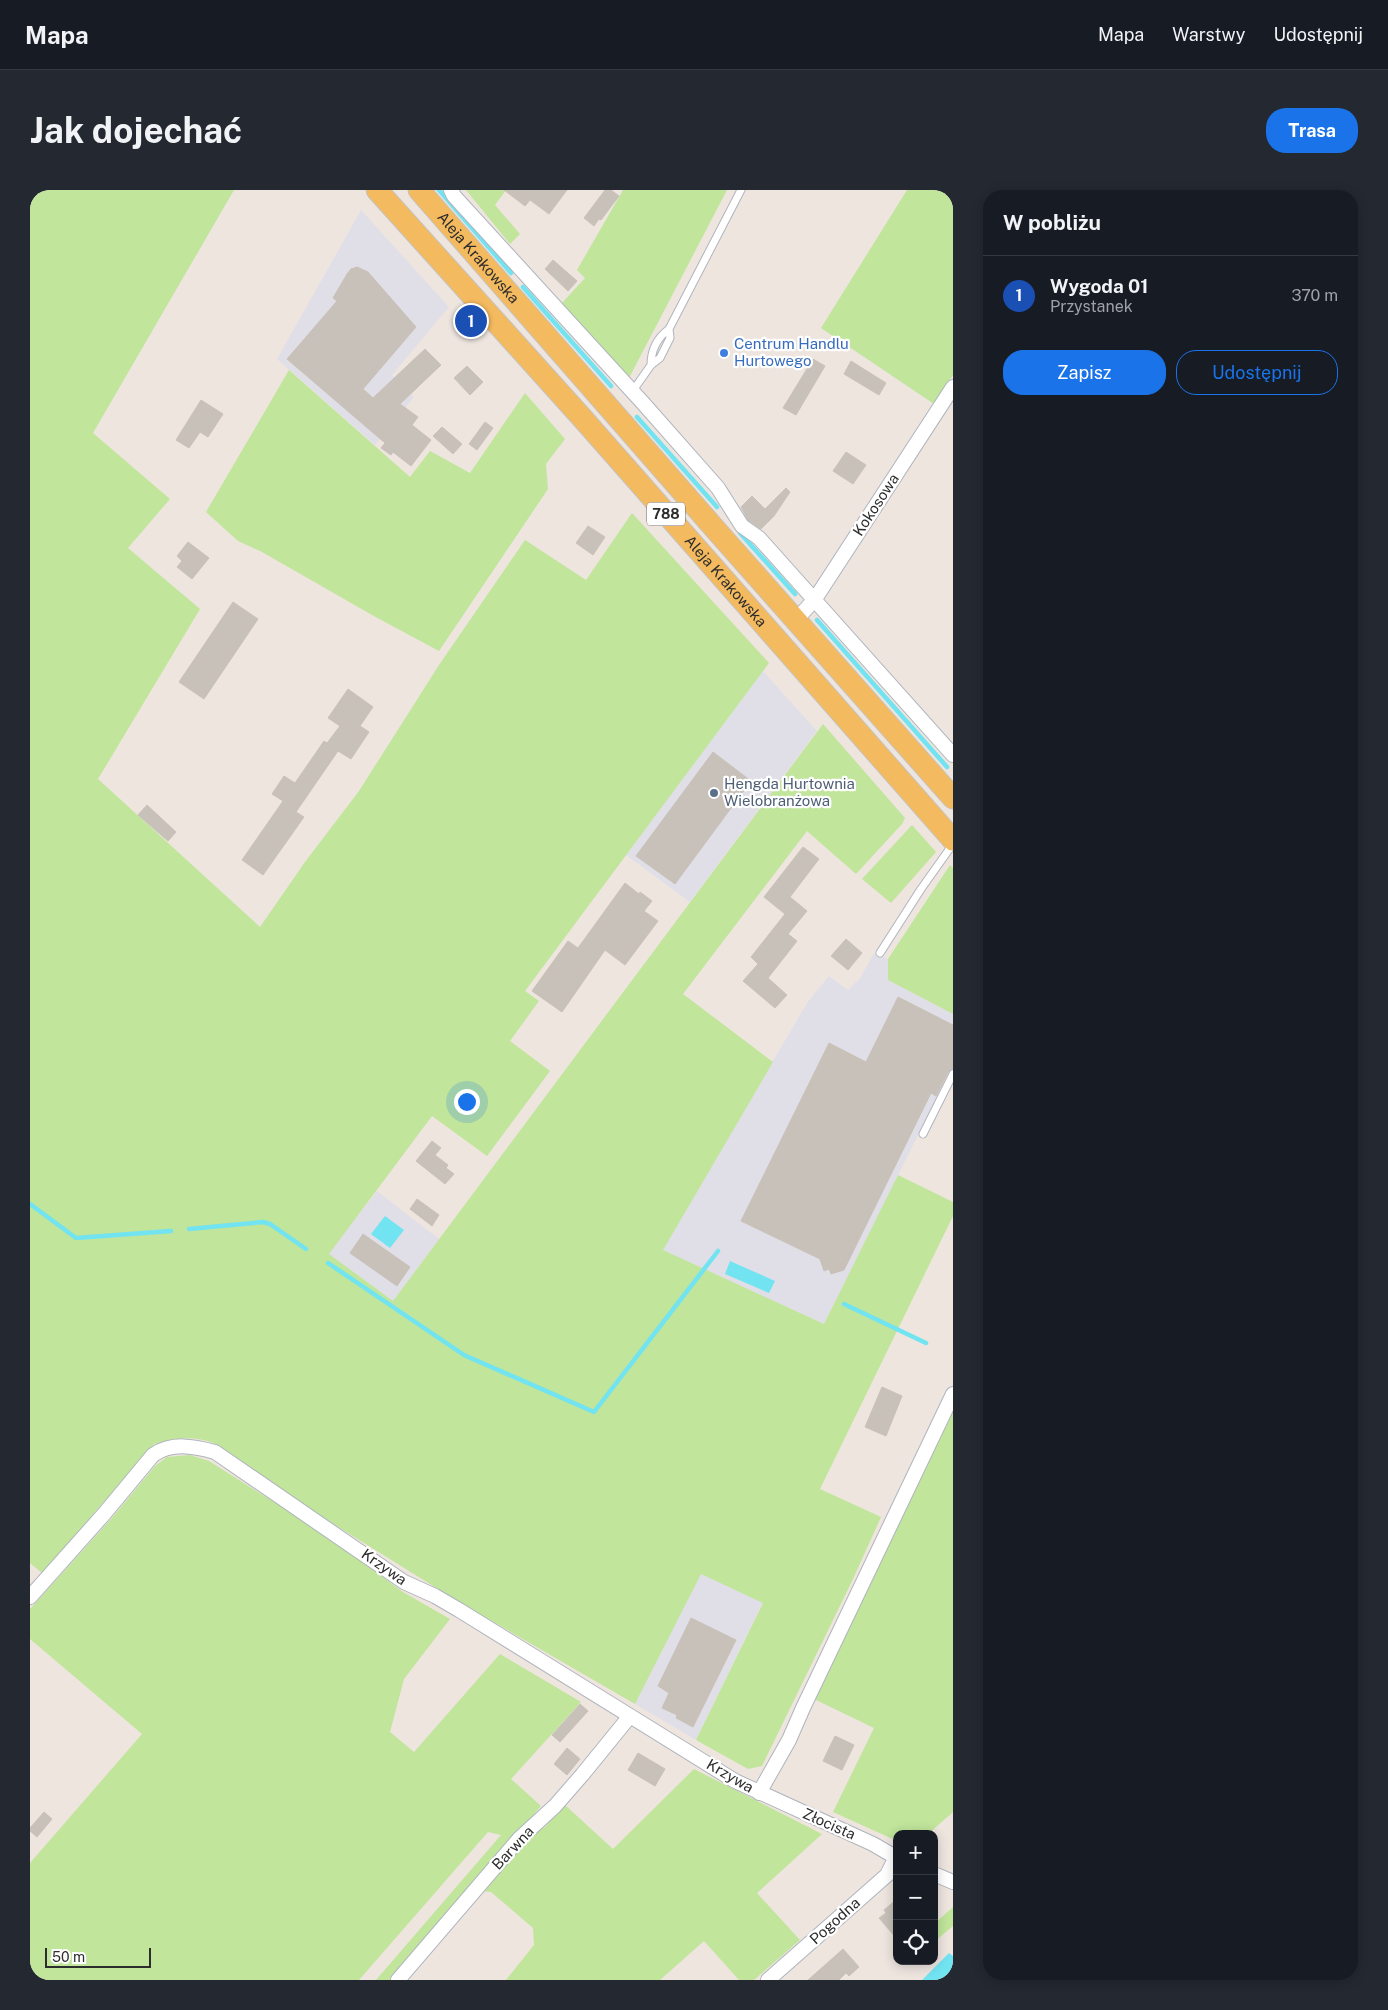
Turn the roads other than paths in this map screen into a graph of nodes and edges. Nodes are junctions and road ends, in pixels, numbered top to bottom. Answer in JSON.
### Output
{"nodes":[{"id":1,"x":377,"y":190,"type":"edge"},
{"id":2,"x":419,"y":190,"type":"edge"},
{"id":3,"x":451,"y":190,"type":"edge"},
{"id":4,"x":741,"y":190,"type":"edge"},
{"id":5,"x":953,"y":387,"type":"edge"},
{"id":6,"x":632,"y":392,"type":"junction"},
{"id":7,"x":732,"y":513,"type":"junction"},
{"id":8,"x":714,"y":529,"type":"junction"},
{"id":9,"x":815,"y":599,"type":"junction"},
{"id":10,"x":796,"y":620,"type":"junction"},
{"id":11,"x":953,"y":755,"type":"edge"},
{"id":12,"x":950,"y":789,"type":"edge"},
{"id":13,"x":953,"y":840,"type":"edge"},
{"id":14,"x":953,"y":844,"type":"edge"},
{"id":15,"x":880,"y":953,"type":"dead end"},
{"id":16,"x":953,"y":1074,"type":"edge"},
{"id":17,"x":923,"y":1134,"type":"dead end"},
{"id":18,"x":953,"y":1394,"type":"edge"},
{"id":19,"x":30,"y":1597,"type":"edge"},
{"id":20,"x":630,"y":1716,"type":"junction"},
{"id":21,"x":760,"y":1793,"type":"junction"},
{"id":22,"x":893,"y":1856,"type":"edge"},
{"id":23,"x":893,"y":1864,"type":"edge"},
{"id":24,"x":936,"y":1875,"type":"edge"},
{"id":25,"x":953,"y":1882,"type":"edge"},
{"id":26,"x":398,"y":1980,"type":"edge"},
{"id":27,"x":768,"y":1980,"type":"edge"}],
"edges":[{"from":1,"to":13,"type":"main road","name":"Aleja Krakowska","number":"788"},
{"from":2,"to":8,"type":"main road","name":"Aleja Krakowska","number":"788"},
{"from":3,"to":6,"type":"street"},
{"from":4,"to":6,"type":"lane"},
{"from":5,"to":9,"type":"street","name":"Kokosowa"},
{"from":6,"to":7,"type":"street"},
{"from":7,"to":8,"type":"street"},
{"from":7,"to":9,"type":"street"},
{"from":8,"to":10,"type":"main road","name":"Aleja Krakowska","number":"788"},
{"from":9,"to":10,"type":"street","name":"Kokosowa"},
{"from":9,"to":11,"type":"street"},
{"from":10,"to":12,"type":"main road","name":"Aleja Krakowska","number":"788"},
{"from":14,"to":15,"type":"lane"},
{"from":16,"to":17,"type":"lane"},
{"from":18,"to":21,"type":"street","name":"Krzywa"},
{"from":19,"to":20,"type":"street","name":"Krzywa"},
{"from":20,"to":21,"type":"street","name":"Krzywa"},
{"from":20,"to":26,"type":"street","name":"Barwna"},
{"from":21,"to":22,"type":"street","name":"Złocista"},
{"from":23,"to":27,"type":"street","name":"Pogodna"},
{"from":24,"to":25,"type":"street"}]}
